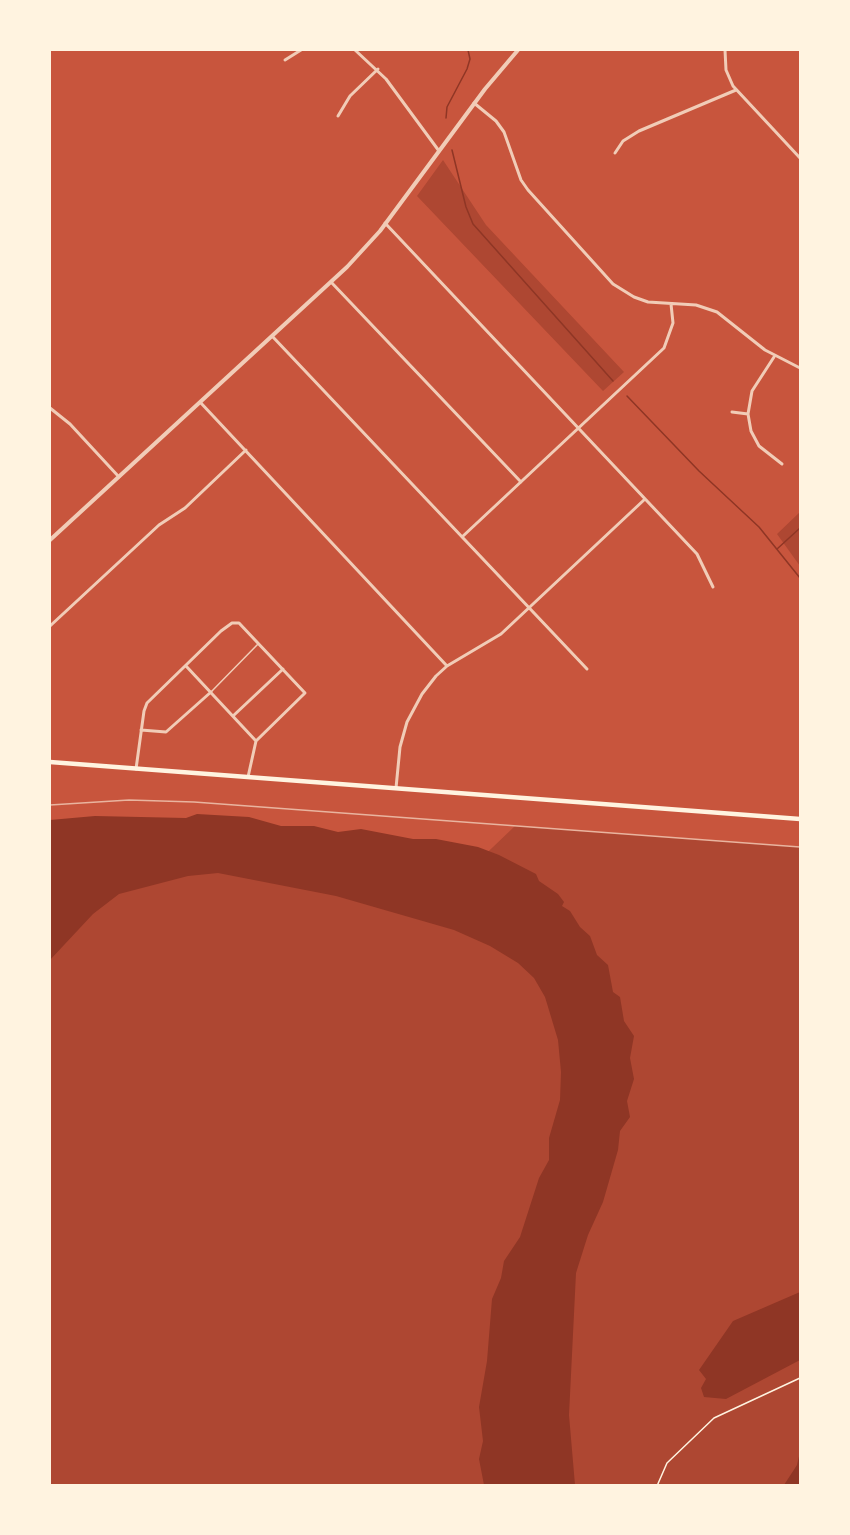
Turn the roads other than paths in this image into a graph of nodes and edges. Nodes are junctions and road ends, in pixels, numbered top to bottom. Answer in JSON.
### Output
{"nodes":[{"id":1,"x":301,"y":50,"type":"edge"},
{"id":2,"x":355,"y":50,"type":"edge"},
{"id":3,"x":518,"y":50,"type":"edge"},
{"id":4,"x":725,"y":50,"type":"edge"},
{"id":5,"x":285,"y":60,"type":"dead end"},
{"id":6,"x":378,"y":69,"type":"junction"},
{"id":7,"x":736,"y":90,"type":"junction"},
{"id":8,"x":474,"y":103,"type":"junction"},
{"id":9,"x":338,"y":116,"type":"dead end"},
{"id":10,"x":439,"y":151,"type":"junction"},
{"id":11,"x":615,"y":153,"type":"dead end"},
{"id":12,"x":801,"y":158,"type":"edge"},
{"id":13,"x":385,"y":223,"type":"junction"},
{"id":14,"x":332,"y":282,"type":"junction"},
{"id":15,"x":672,"y":304,"type":"junction"},
{"id":16,"x":272,"y":336,"type":"junction"},
{"id":17,"x":774,"y":357,"type":"junction"},
{"id":18,"x":801,"y":368,"type":"edge"},
{"id":19,"x":200,"y":402,"type":"junction"},
{"id":20,"x":50,"y":408,"type":"edge"},
{"id":21,"x":732,"y":412,"type":"dead end"},
{"id":22,"x":748,"y":414,"type":"junction"},
{"id":23,"x":579,"y":427,"type":"junction"},
{"id":24,"x":246,"y":450,"type":"junction"},
{"id":25,"x":782,"y":464,"type":"dead end"},
{"id":26,"x":119,"y":477,"type":"junction"},
{"id":27,"x":521,"y":482,"type":"junction"},
{"id":28,"x":645,"y":499,"type":"junction"},
{"id":29,"x":462,"y":537,"type":"junction"},
{"id":30,"x":50,"y":540,"type":"edge"},
{"id":31,"x":713,"y":587,"type":"dead end"},
{"id":32,"x":528,"y":608,"type":"junction"},
{"id":33,"x":50,"y":626,"type":"edge"},
{"id":34,"x":259,"y":643,"type":"junction"},
{"id":35,"x":186,"y":666,"type":"junction"},
{"id":36,"x":447,"y":666,"type":"junction"},
{"id":37,"x":283,"y":669,"type":"junction"},
{"id":38,"x":587,"y":669,"type":"dead end"},
{"id":39,"x":211,"y":692,"type":"junction"},
{"id":40,"x":233,"y":716,"type":"junction"},
{"id":41,"x":141,"y":730,"type":"junction"},
{"id":42,"x":256,"y":741,"type":"junction"},
{"id":43,"x":50,"y":762,"type":"edge"},
{"id":44,"x":136,"y":769,"type":"junction"},
{"id":45,"x":248,"y":777,"type":"junction"},
{"id":46,"x":396,"y":788,"type":"junction"},
{"id":47,"x":801,"y":819,"type":"edge"}],
"edges":[{"from":1,"to":5,"type":"street"},
{"from":2,"to":6,"type":"street"},
{"from":3,"to":8,"type":"street"},
{"from":4,"to":7,"type":"street"},
{"from":6,"to":9,"type":"street"},
{"from":6,"to":10,"type":"street"},
{"from":7,"to":11,"type":"street"},
{"from":7,"to":12,"type":"street"},
{"from":8,"to":10,"type":"street"},
{"from":8,"to":15,"type":"street"},
{"from":10,"to":13,"type":"street"},
{"from":13,"to":14,"type":"street"},
{"from":13,"to":23,"type":"street"},
{"from":14,"to":16,"type":"street"},
{"from":14,"to":27,"type":"street"},
{"from":15,"to":17,"type":"street"},
{"from":15,"to":23,"type":"street"},
{"from":16,"to":19,"type":"street"},
{"from":16,"to":29,"type":"street"},
{"from":17,"to":18,"type":"street"},
{"from":17,"to":22,"type":"street"},
{"from":19,"to":24,"type":"street"},
{"from":19,"to":26,"type":"street"},
{"from":20,"to":26,"type":"street"},
{"from":21,"to":22,"type":"street"},
{"from":22,"to":25,"type":"street"},
{"from":23,"to":27,"type":"street"},
{"from":23,"to":28,"type":"street"},
{"from":24,"to":33,"type":"street"},
{"from":24,"to":36,"type":"street"},
{"from":26,"to":30,"type":"street"},
{"from":27,"to":29,"type":"street"},
{"from":28,"to":31,"type":"street"},
{"from":28,"to":32,"type":"street"},
{"from":29,"to":32,"type":"street"},
{"from":32,"to":36,"type":"street"},
{"from":32,"to":38,"type":"street"},
{"from":34,"to":35,"type":"street"},
{"from":34,"to":37,"type":"street"},
{"from":34,"to":39,"type":"lane"},
{"from":35,"to":39,"type":"street"},
{"from":35,"to":41,"type":"street"},
{"from":36,"to":46,"type":"street"},
{"from":37,"to":40,"type":"street"},
{"from":37,"to":42,"type":"street"},
{"from":39,"to":40,"type":"street"},
{"from":39,"to":41,"type":"street"},
{"from":40,"to":42,"type":"street"},
{"from":41,"to":44,"type":"street"},
{"from":42,"to":45,"type":"street"},
{"from":43,"to":44,"type":"main road"},
{"from":44,"to":45,"type":"main road"},
{"from":45,"to":46,"type":"main road"},
{"from":46,"to":47,"type":"main road"}]}
